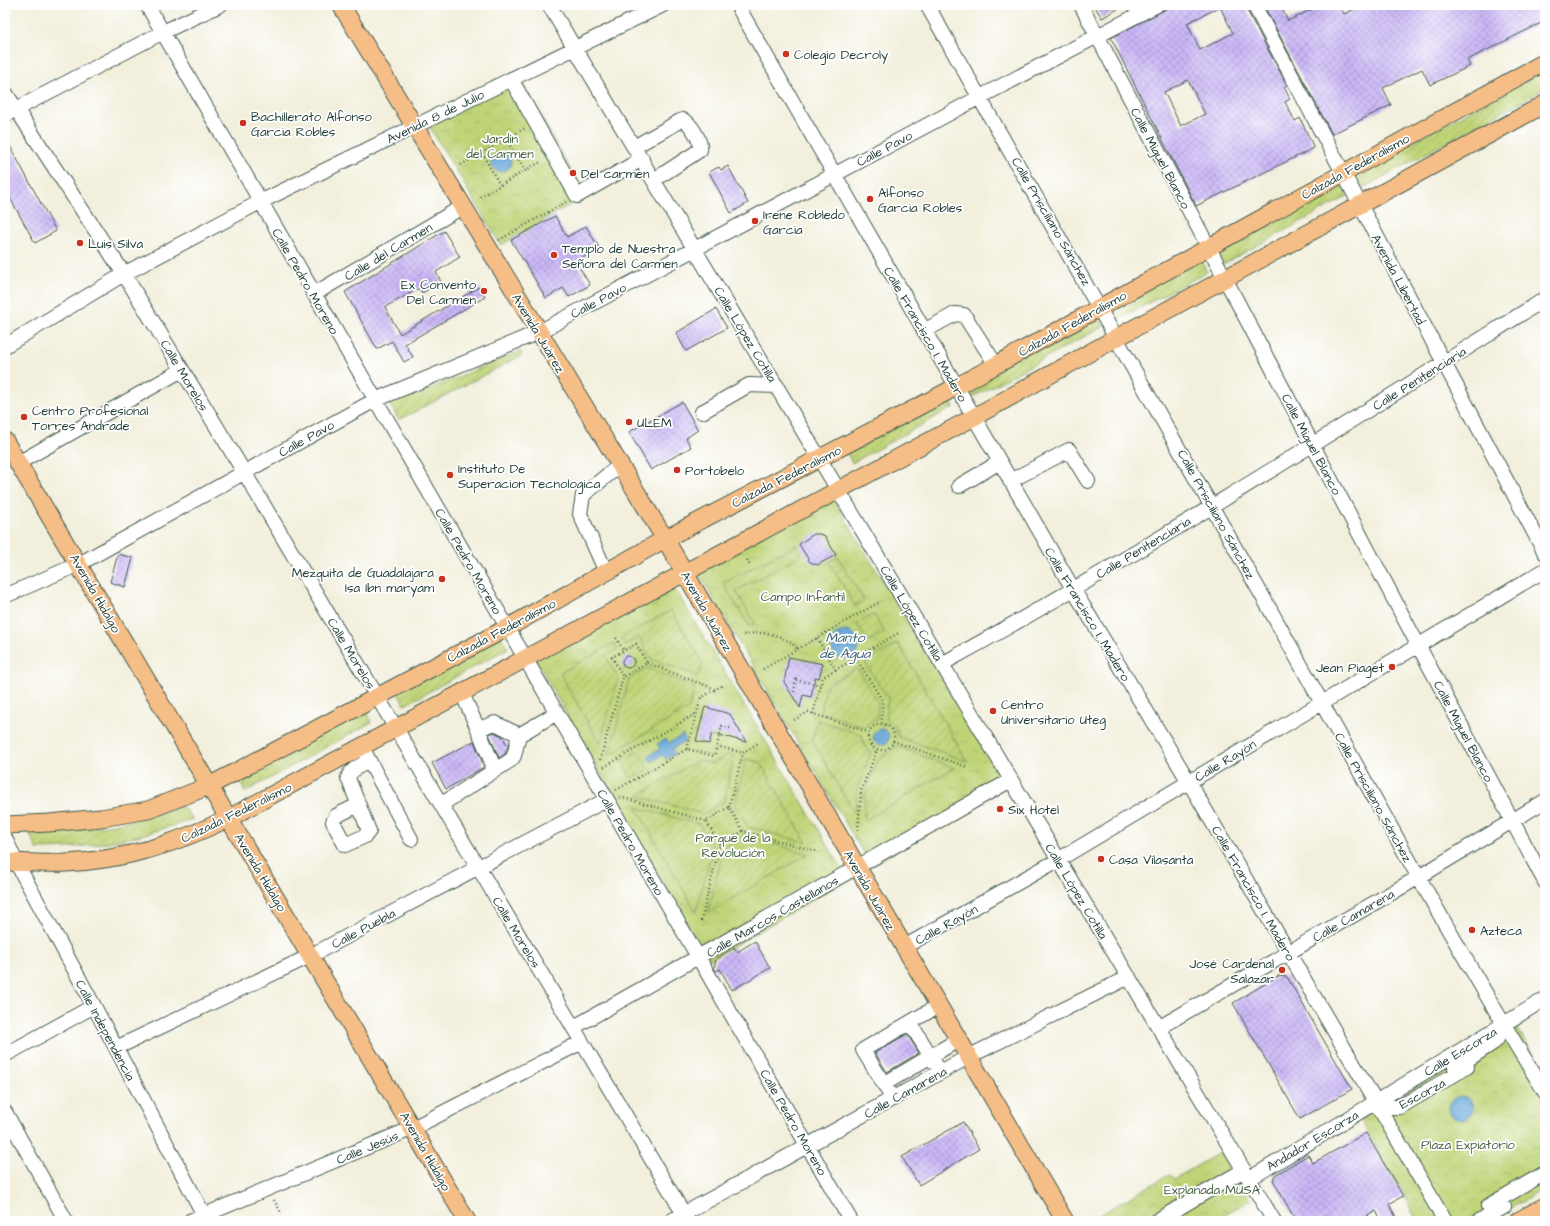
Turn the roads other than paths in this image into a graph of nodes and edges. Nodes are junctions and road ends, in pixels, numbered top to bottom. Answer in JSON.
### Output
{"nodes":[{"id":1,"x":147,"y":5,"type":"edge"},
{"id":2,"x":220,"y":5,"type":"edge"},
{"id":3,"x":341,"y":5,"type":"edge"},
{"id":4,"x":549,"y":5,"type":"edge"},
{"id":5,"x":663,"y":5,"type":"edge"},
{"id":6,"x":737,"y":5,"type":"edge"},
{"id":7,"x":928,"y":5,"type":"edge"},
{"id":8,"x":1082,"y":5,"type":"edge"},
{"id":9,"x":1157,"y":5,"type":"edge"},
{"id":10,"x":1254,"y":5,"type":"edge"},
{"id":11,"x":163,"y":32,"type":"junction"},
{"id":12,"x":1097,"y":35,"type":"junction"},
{"id":13,"x":575,"y":48,"type":"junction"},
{"id":14,"x":1545,"y":62,"type":"edge"},
{"id":15,"x":511,"y":79,"type":"junction"},
{"id":16,"x":5,"y":92,"type":"edge"},
{"id":17,"x":980,"y":97,"type":"junction"},
{"id":18,"x":1545,"y":104,"type":"edge"},
{"id":19,"x":10,"y":112,"type":"edge"},
{"id":20,"x":413,"y":126,"type":"junction"},
{"id":21,"x":638,"y":153,"type":"junction"},
{"id":22,"x":1343,"y":173,"type":"junction"},
{"id":23,"x":835,"y":174,"type":"junction"},
{"id":24,"x":654,"y":180,"type":"junction"},
{"id":25,"x":260,"y":202,"type":"junction"},
{"id":26,"x":1359,"y":204,"type":"junction"},
{"id":27,"x":462,"y":207,"type":"junction"},
{"id":28,"x":1208,"y":248,"type":"junction"},
{"id":29,"x":695,"y":249,"type":"junction"},
{"id":30,"x":124,"y":274,"type":"junction"},
{"id":31,"x":1225,"y":279,"type":"junction"},
{"id":32,"x":314,"y":294,"type":"junction"},
{"id":33,"x":1545,"y":299,"type":"edge"},
{"id":34,"x":1101,"y":306,"type":"junction"},
{"id":35,"x":924,"y":331,"type":"junction"},
{"id":36,"x":538,"y":332,"type":"junction"},
{"id":37,"x":1118,"y":337,"type":"junction"},
{"id":38,"x":5,"y":346,"type":"edge"},
{"id":39,"x":1444,"y":363,"type":"junction"},
{"id":40,"x":996,"y":365,"type":"junction"},
{"id":41,"x":182,"y":370,"type":"junction"},
{"id":42,"x":777,"y":386,"type":"junction"},
{"id":43,"x":956,"y":387,"type":"junction"},
{"id":44,"x":374,"y":400,"type":"junction"},
{"id":45,"x":702,"y":412,"type":"dead end"},
{"id":46,"x":974,"y":417,"type":"junction"},
{"id":47,"x":5,"y":441,"type":"edge"},
{"id":48,"x":1313,"y":446,"type":"junction"},
{"id":49,"x":820,"y":459,"type":"junction"},
{"id":50,"x":1000,"y":462,"type":"junction"},
{"id":51,"x":18,"y":463,"type":"junction"},
{"id":52,"x":620,"y":465,"type":"junction"},
{"id":53,"x":244,"y":472,"type":"junction"},
{"id":54,"x":1010,"y":481,"type":"junction"},
{"id":55,"x":1088,"y":481,"type":"dead end"},
{"id":56,"x":959,"y":486,"type":"dead end"},
{"id":57,"x":839,"y":491,"type":"junction"},
{"id":58,"x":1212,"y":506,"type":"junction"},
{"id":59,"x":665,"y":539,"type":"junction"},
{"id":60,"x":1545,"y":553,"type":"edge"},
{"id":61,"x":78,"y":564,"type":"junction"},
{"id":62,"x":1545,"y":570,"type":"edge"},
{"id":63,"x":606,"y":572,"type":"junction"},
{"id":64,"x":685,"y":574,"type":"junction"},
{"id":65,"x":1072,"y":589,"type":"junction"},
{"id":66,"x":5,"y":596,"type":"edge"},
{"id":67,"x":508,"y":628,"type":"junction"},
{"id":68,"x":1418,"y":645,"type":"junction"},
{"id":69,"x":526,"y":659,"type":"junction"},
{"id":70,"x":942,"y":664,"type":"junction"},
{"id":71,"x":462,"y":694,"type":"junction"},
{"id":72,"x":378,"y":696,"type":"junction"},
{"id":73,"x":1321,"y":702,"type":"junction"},
{"id":74,"x":556,"y":713,"type":"junction"},
{"id":75,"x":397,"y":728,"type":"junction"},
{"id":76,"x":478,"y":729,"type":"junction"},
{"id":77,"x":519,"y":735,"type":"junction"},
{"id":78,"x":365,"y":754,"type":"junction"},
{"id":79,"x":495,"y":770,"type":"junction"},
{"id":80,"x":1011,"y":780,"type":"junction"},
{"id":81,"x":1189,"y":782,"type":"junction"},
{"id":82,"x":209,"y":786,"type":"junction"},
{"id":83,"x":614,"y":796,"type":"junction"},
{"id":84,"x":1545,"y":801,"type":"edge"},
{"id":85,"x":442,"y":804,"type":"junction"},
{"id":86,"x":358,"y":805,"type":"dead end"},
{"id":87,"x":229,"y":818,"type":"junction"},
{"id":88,"x":1513,"y":820,"type":"junction"},
{"id":89,"x":5,"y":825,"type":"edge"},
{"id":90,"x":5,"y":838,"type":"edge"},
{"id":91,"x":411,"y":839,"type":"dead end"},
{"id":92,"x":1058,"y":860,"type":"junction"},
{"id":93,"x":10,"y":862,"type":"edge"},
{"id":94,"x":479,"y":867,"type":"junction"},
{"id":95,"x":857,"y":868,"type":"junction"},
{"id":96,"x":1419,"y":877,"type":"junction"},
{"id":97,"x":1545,"y":882,"type":"edge"},
{"id":98,"x":904,"y":947,"type":"junction"},
{"id":99,"x":1289,"y":952,"type":"junction"},
{"id":100,"x":310,"y":956,"type":"junction"},
{"id":101,"x":698,"y":957,"type":"junction"},
{"id":102,"x":1130,"y":977,"type":"junction"},
{"id":103,"x":1545,"y":999,"type":"edge"},
{"id":104,"x":94,"y":1006,"type":"junction"},
{"id":105,"x":938,"y":1006,"type":"junction"},
{"id":106,"x":910,"y":1022,"type":"junction"},
{"id":107,"x":574,"y":1027,"type":"junction"},
{"id":108,"x":1500,"y":1027,"type":"junction"},
{"id":109,"x":1160,"y":1028,"type":"junction"},
{"id":110,"x":958,"y":1040,"type":"junction"},
{"id":111,"x":582,"y":1042,"type":"junction"},
{"id":112,"x":116,"y":1048,"type":"junction"},
{"id":113,"x":5,"y":1055,"type":"edge"},
{"id":114,"x":931,"y":1056,"type":"junction"},
{"id":115,"x":968,"y":1057,"type":"junction"},
{"id":116,"x":1467,"y":1067,"type":"dead end"},
{"id":117,"x":941,"y":1072,"type":"junction"},
{"id":118,"x":1443,"y":1076,"type":"dead end"},
{"id":119,"x":884,"y":1084,"type":"junction"},
{"id":120,"x":1545,"y":1092,"type":"edge"},
{"id":121,"x":893,"y":1098,"type":"junction"},
{"id":122,"x":1375,"y":1102,"type":"junction"},
{"id":123,"x":5,"y":1112,"type":"edge"},
{"id":124,"x":412,"y":1128,"type":"junction"},
{"id":125,"x":808,"y":1146,"type":"junction"},
{"id":126,"x":1545,"y":1173,"type":"edge"},
{"id":127,"x":1247,"y":1174,"type":"junction"},
{"id":128,"x":1520,"y":1198,"type":"dead end"},
{"id":129,"x":1488,"y":1206,"type":"dead end"},
{"id":130,"x":1545,"y":1206,"type":"edge"},
{"id":131,"x":205,"y":1218,"type":"edge"},
{"id":132,"x":686,"y":1218,"type":"edge"},
{"id":133,"x":66,"y":1221,"type":"edge"},
{"id":134,"x":190,"y":1221,"type":"edge"},
{"id":135,"x":467,"y":1221,"type":"edge"},
{"id":136,"x":671,"y":1221,"type":"edge"},
{"id":137,"x":851,"y":1221,"type":"edge"},
{"id":138,"x":1065,"y":1221,"type":"edge"},
{"id":139,"x":1156,"y":1221,"type":"edge"},
{"id":140,"x":1274,"y":1221,"type":"edge"},
{"id":141,"x":1445,"y":1221,"type":"edge"},
{"id":142,"x":1479,"y":1221,"type":"edge"},
{"id":143,"x":1518,"y":1221,"type":"edge"}],
"edges":[{"from":1,"to":11,"type":"street","name":"Calle Pedro Moreno"},
{"from":2,"to":11,"type":"street"},
{"from":3,"to":20,"type":"main road","name":"Avenida Juárez"},
{"from":4,"to":13,"type":"street","name":"Calle López Cotilla"},
{"from":5,"to":13,"type":"street","name":"Avenida 8 de Julio"},
{"from":6,"to":23,"type":"street","name":"Calle Francisco I. Madero"},
{"from":7,"to":17,"type":"street","name":"Calle Prisciliano Sánchez"},
{"from":8,"to":12,"type":"street","name":"Calle Miguel Blanco"},
{"from":9,"to":12,"type":"street","name":"Calle Pavo"},
{"from":10,"to":22,"type":"street","name":"Avenida Libertad"},
{"from":11,"to":19,"type":"street"},
{"from":11,"to":25,"type":"street","name":"Calle Pedro Moreno"},
{"from":12,"to":17,"type":"street","name":"Calle Pavo"},
{"from":12,"to":28,"type":"street","name":"Calle Miguel Blanco"},
{"from":13,"to":15,"type":"street","name":"Avenida 8 de Julio"},
{"from":13,"to":21,"type":"street","name":"Calle López Cotilla"},
{"from":14,"to":22,"type":"main road","name":"Calzada Federalismo"},
{"from":15,"to":20,"type":"street","name":"Avenida 8 de Julio"},
{"from":15,"to":21,"type":"street"},
{"from":16,"to":19,"type":"street","name":"Calle Morelos"},
{"from":17,"to":23,"type":"street","name":"Calle Pavo"},
{"from":17,"to":34,"type":"street","name":"Calle Prisciliano Sánchez"},
{"from":18,"to":26,"type":"main road","name":"Calzada Federalismo"},
{"from":19,"to":30,"type":"street","name":"Calle Morelos"},
{"from":20,"to":25,"type":"street","name":"Avenida 8 de Julio"},
{"from":20,"to":27,"type":"main road","name":"Avenida Juárez"},
{"from":21,"to":24,"type":"street","name":"Calle López Cotilla"},
{"from":21,"to":24,"type":"street"},
{"from":22,"to":26,"type":"street","name":"Avenida Libertad"},
{"from":22,"to":28,"type":"main road","name":"Calzada Federalismo"},
{"from":23,"to":29,"type":"street","name":"Calle Pavo"},
{"from":23,"to":35,"type":"street","name":"Calle Francisco I. Madero"},
{"from":24,"to":29,"type":"street","name":"Calle López Cotilla"},
{"from":25,"to":30,"type":"street","name":"Avenida 8 de Julio"},
{"from":25,"to":32,"type":"street","name":"Calle Pedro Moreno"},
{"from":26,"to":31,"type":"main road","name":"Calzada Federalismo"},
{"from":26,"to":39,"type":"street","name":"Avenida Libertad"},
{"from":27,"to":32,"type":"street","name":"Calle del Carmen"},
{"from":27,"to":36,"type":"main road","name":"Avenida Juárez"},
{"from":28,"to":31,"type":"street","name":"Calle Miguel Blanco"},
{"from":28,"to":34,"type":"main road","name":"Calzada Federalismo"},
{"from":29,"to":36,"type":"street","name":"Calle Pavo"},
{"from":29,"to":42,"type":"street","name":"Calle López Cotilla"},
{"from":30,"to":38,"type":"street","name":"Avenida 8 de Julio"},
{"from":30,"to":41,"type":"street","name":"Calle Morelos"},
{"from":31,"to":37,"type":"main road","name":"Calzada Federalismo"},
{"from":31,"to":48,"type":"street","name":"Calle Miguel Blanco"},
{"from":32,"to":44,"type":"street","name":"Calle Pedro Moreno"},
{"from":33,"to":39,"type":"street","name":"Calle Penitenciaria"},
{"from":34,"to":37,"type":"street","name":"Calle Prisciliano Sánchez"},
{"from":34,"to":40,"type":"main road","name":"Calzada Federalismo"},
{"from":35,"to":40,"type":"street"},
{"from":35,"to":43,"type":"street","name":"Calle Francisco I. Madero"},
{"from":36,"to":44,"type":"street","name":"Calle Pavo"},
{"from":36,"to":52,"type":"main road","name":"Avenida Juárez"},
{"from":37,"to":46,"type":"main road","name":"Calzada Federalismo"},
{"from":37,"to":58,"type":"street","name":"Calle Prisciliano Sánchez"},
{"from":39,"to":48,"type":"street","name":"Calle Penitenciaria"},
{"from":39,"to":60,"type":"street","name":"Avenida Libertad"},
{"from":40,"to":43,"type":"main road","name":"Calzada Federalismo"},
{"from":41,"to":51,"type":"street"},
{"from":41,"to":53,"type":"street","name":"Calle Morelos"},
{"from":42,"to":45,"type":"street"},
{"from":42,"to":49,"type":"street","name":"Calle López Cotilla"},
{"from":43,"to":46,"type":"street","name":"Calle Francisco I. Madero"},
{"from":43,"to":49,"type":"main road","name":"Calzada Federalismo"},
{"from":44,"to":53,"type":"street","name":"Calle Pavo"},
{"from":44,"to":67,"type":"street","name":"Calle Pedro Moreno"},
{"from":46,"to":50,"type":"street","name":"Calle Francisco I. Madero"},
{"from":46,"to":57,"type":"main road","name":"Calzada Federalismo"},
{"from":47,"to":51,"type":"main road","name":"Avenida Hidalgo"},
{"from":48,"to":58,"type":"street","name":"Calle Penitenciaria"},
{"from":48,"to":68,"type":"street","name":"Calle Miguel Blanco"},
{"from":49,"to":57,"type":"street","name":"Calle López Cotilla"},
{"from":49,"to":59,"type":"main road","name":"Calzada Federalismo"},
{"from":50,"to":54,"type":"street","name":"Calle Francisco I. Madero"},
{"from":50,"to":56,"type":"street"},
{"from":51,"to":61,"type":"main road","name":"Avenida Hidalgo"},
{"from":52,"to":59,"type":"main road","name":"Avenida Juárez"},
{"from":52,"to":63,"type":"street"},
{"from":53,"to":61,"type":"street","name":"Calle Pavo"},
{"from":53,"to":72,"type":"street","name":"Calle Morelos"},
{"from":54,"to":55,"type":"street"},
{"from":54,"to":65,"type":"street","name":"Calle Francisco I. Madero"},
{"from":57,"to":64,"type":"main road","name":"Calzada Federalismo"},
{"from":57,"to":70,"type":"street","name":"Calle López Cotilla"},
{"from":58,"to":65,"type":"street","name":"Calle Penitenciaria"},
{"from":58,"to":73,"type":"street","name":"Calle Prisciliano Sánchez"},
{"from":59,"to":63,"type":"main road","name":"Calzada Federalismo"},
{"from":59,"to":64,"type":"main road","name":"Avenida Juárez"},
{"from":61,"to":66,"type":"street","name":"Calle Pavo"},
{"from":61,"to":82,"type":"main road","name":"Avenida Hidalgo"},
{"from":62,"to":68,"type":"street","name":"Calle Rayón"},
{"from":63,"to":67,"type":"main road","name":"Calzada Federalismo"},
{"from":64,"to":69,"type":"main road","name":"Calzada Federalismo"},
{"from":64,"to":95,"type":"main road","name":"Avenida Juárez"},
{"from":65,"to":70,"type":"street","name":"Calle Penitenciaria"},
{"from":65,"to":81,"type":"street","name":"Calle Francisco I. Madero"},
{"from":67,"to":69,"type":"street","name":"Calle Pedro Moreno"},
{"from":67,"to":72,"type":"main road","name":"Calzada Federalismo"},
{"from":68,"to":73,"type":"street","name":"Calle Rayón"},
{"from":68,"to":88,"type":"street","name":"Calle Miguel Blanco"},
{"from":69,"to":71,"type":"main road","name":"Calzada Federalismo"},
{"from":69,"to":74,"type":"street","name":"Calle Pedro Moreno"},
{"from":70,"to":80,"type":"street","name":"Calle López Cotilla"},
{"from":71,"to":75,"type":"main road","name":"Calzada Federalismo"},
{"from":71,"to":76,"type":"street"},
{"from":72,"to":75,"type":"street","name":"Calle Morelos"},
{"from":72,"to":82,"type":"main road","name":"Calzada Federalismo"},
{"from":73,"to":81,"type":"street","name":"Calle Rayón"},
{"from":73,"to":96,"type":"street","name":"Calle Prisciliano Sánchez"},
{"from":74,"to":77,"type":"street"},
{"from":74,"to":83,"type":"street","name":"Calle Pedro Moreno"},
{"from":75,"to":78,"type":"main road","name":"Calzada Federalismo"},
{"from":75,"to":85,"type":"street","name":"Calle Morelos"},
{"from":76,"to":77,"type":"street"},
{"from":76,"to":79,"type":"street"},
{"from":77,"to":79,"type":"street"},
{"from":78,"to":86,"type":"street"},
{"from":78,"to":87,"type":"main road","name":"Calzada Federalismo"},
{"from":78,"to":91,"type":"street"},
{"from":79,"to":85,"type":"street"},
{"from":80,"to":92,"type":"street","name":"Calle López Cotilla"},
{"from":80,"to":95,"type":"street","name":"Calle Marcos Castellanos"},
{"from":81,"to":92,"type":"street","name":"Calle Rayón"},
{"from":81,"to":99,"type":"street","name":"Calle Francisco I. Madero"},
{"from":82,"to":87,"type":"main road","name":"Avenida Hidalgo"},
{"from":82,"to":89,"type":"main road","name":"Calzada Federalismo"},
{"from":83,"to":94,"type":"street","name":"Calle Puebla"},
{"from":83,"to":101,"type":"street","name":"Calle Pedro Moreno"},
{"from":84,"to":88,"type":"street","name":"Calle Camarena"},
{"from":85,"to":94,"type":"street","name":"Calle Morelos"},
{"from":87,"to":93,"type":"main road","name":"Calzada Federalismo"},
{"from":87,"to":100,"type":"main road","name":"Avenida Hidalgo"},
{"from":88,"to":96,"type":"street","name":"Calle Camarena"},
{"from":88,"to":97,"type":"street","name":"Calle Miguel Blanco"},
{"from":90,"to":93,"type":"street","name":"Calle Independencia"},
{"from":92,"to":98,"type":"street","name":"Calle Rayón"},
{"from":92,"to":102,"type":"street","name":"Calle López Cotilla"},
{"from":93,"to":104,"type":"street","name":"Calle Independencia"},
{"from":94,"to":100,"type":"street","name":"Calle Puebla"},
{"from":94,"to":107,"type":"street","name":"Calle Morelos"},
{"from":95,"to":98,"type":"main road","name":"Avenida Juárez"},
{"from":95,"to":101,"type":"street","name":"Calle Marcos Castellanos"},
{"from":96,"to":99,"type":"street","name":"Calle Camarena"},
{"from":96,"to":108,"type":"street","name":"Calle Prisciliano Sánchez"},
{"from":98,"to":105,"type":"main road","name":"Avenida Juárez"},
{"from":99,"to":109,"type":"street","name":"Calle Camarena"},
{"from":99,"to":122,"type":"street","name":"Calle Francisco I. Madero"},
{"from":100,"to":112,"type":"street","name":"Calle Puebla"},
{"from":100,"to":124,"type":"main road","name":"Avenida Hidalgo"},
{"from":101,"to":107,"type":"street","name":"Calle Marcos Castellanos"},
{"from":101,"to":125,"type":"street","name":"Calle Pedro Moreno"},
{"from":102,"to":109,"type":"street","name":"Calle López Cotilla"},
{"from":102,"to":115,"type":"street","name":"Calle Camarena"},
{"from":103,"to":108,"type":"street","name":"Calle Escorza"},
{"from":104,"to":112,"type":"street","name":"Calle Independencia"},
{"from":104,"to":113,"type":"street"},
{"from":105,"to":106,"type":"street"},
{"from":105,"to":110,"type":"main road","name":"Avenida Juárez"},
{"from":106,"to":114,"type":"street"},
{"from":106,"to":119,"type":"street"},
{"from":107,"to":111,"type":"street","name":"Calle Morelos"},
{"from":108,"to":118,"type":"street","name":"Escorza"},
{"from":108,"to":120,"type":"street"},
{"from":108,"to":122,"type":"street","name":"Calle Escorza"},
{"from":109,"to":127,"type":"street","name":"Calle López Cotilla"},
{"from":110,"to":114,"type":"street"},
{"from":110,"to":115,"type":"main road","name":"Avenida Juárez"},
{"from":111,"to":124,"type":"street","name":"Calle Jesús"},
{"from":111,"to":132,"type":"street","name":"Calle Morelos"},
{"from":112,"to":131,"type":"street","name":"Calle Independencia"},
{"from":114,"to":117,"type":"street"},
{"from":114,"to":119,"type":"street"},
{"from":115,"to":117,"type":"street","name":"Calle Camarena"},
{"from":115,"to":138,"type":"main road","name":"Avenida Juárez"},
{"from":116,"to":122,"type":"street","name":"Escorza"},
{"from":117,"to":121,"type":"street","name":"Calle Camarena"},
{"from":119,"to":121,"type":"street"},
{"from":121,"to":125,"type":"street","name":"Calle Camarena"},
{"from":122,"to":127,"type":"street","name":"Andador Escorza"},
{"from":122,"to":141,"type":"street","name":"Calle Francisco I. Madero"},
{"from":123,"to":133,"type":"street"},
{"from":124,"to":131,"type":"street","name":"Calle Jesús"},
{"from":124,"to":135,"type":"main road","name":"Avenida Hidalgo"},
{"from":125,"to":132,"type":"street","name":"Calle Camarena"},
{"from":125,"to":137,"type":"street","name":"Calle Pedro Moreno"},
{"from":126,"to":129,"type":"street"},
{"from":127,"to":139,"type":"street"},
{"from":127,"to":140,"type":"street","name":"Calle López Cotilla"},
{"from":128,"to":142,"type":"street"},
{"from":130,"to":143,"type":"main road"},
{"from":131,"to":134,"type":"street","name":"Calle Jesús"},
{"from":132,"to":136,"type":"street","name":"Calle Camarena"}]}
